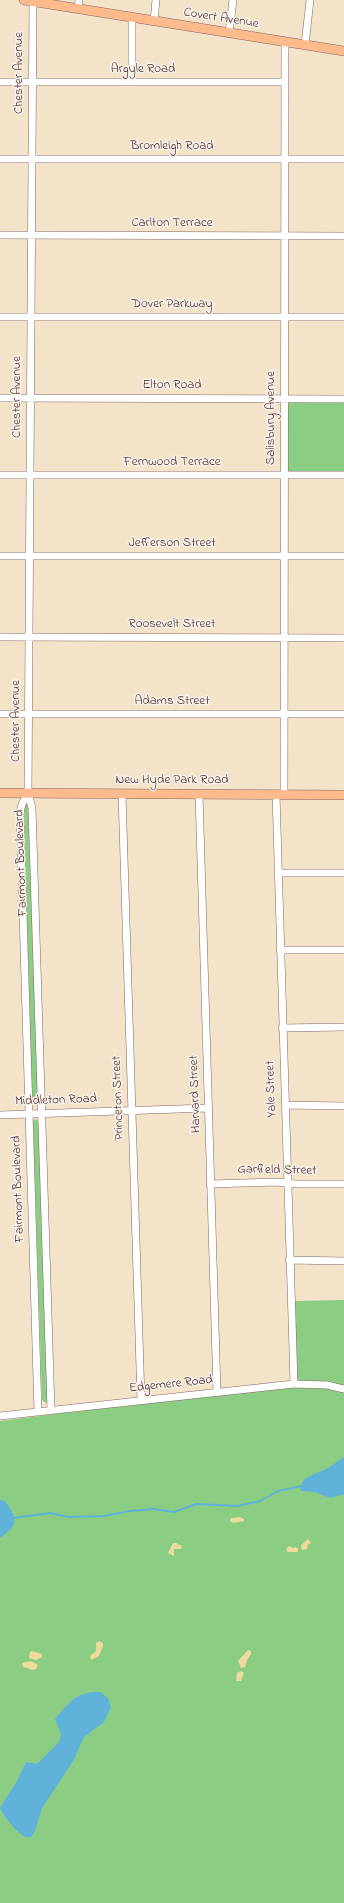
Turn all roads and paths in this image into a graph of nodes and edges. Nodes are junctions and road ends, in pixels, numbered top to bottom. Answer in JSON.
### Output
{"nodes":[{"id":1,"x":156,"y":0,"type":"edge"},
{"id":2,"x":232,"y":0,"type":"edge"},
{"id":3,"x":310,"y":0,"type":"edge"},
{"id":4,"x":28,"y":1,"type":"edge"},
{"id":5,"x":78,"y":4,"type":"edge"},
{"id":6,"x":132,"y":17,"type":"junction"},
{"id":7,"x":154,"y":21,"type":"junction"},
{"id":8,"x":229,"y":33,"type":"junction"},
{"id":9,"x":285,"y":42,"type":"junction"},
{"id":10,"x":305,"y":45,"type":"junction"},
{"id":11,"x":344,"y":51,"type":"edge"},
{"id":12,"x":0,"y":82,"type":"edge"},
{"id":13,"x":32,"y":82,"type":"junction"},
{"id":14,"x":132,"y":82,"type":"junction"},
{"id":15,"x":285,"y":82,"type":"junction"},
{"id":16,"x":0,"y":159,"type":"edge"},
{"id":17,"x":32,"y":159,"type":"junction"},
{"id":18,"x":285,"y":159,"type":"junction"},
{"id":19,"x":344,"y":159,"type":"edge"},
{"id":20,"x":31,"y":235,"type":"junction"},
{"id":21,"x":0,"y":236,"type":"edge"},
{"id":22,"x":285,"y":236,"type":"junction"},
{"id":23,"x":344,"y":236,"type":"edge"},
{"id":24,"x":0,"y":317,"type":"edge"},
{"id":25,"x":31,"y":317,"type":"junction"},
{"id":26,"x":285,"y":317,"type":"junction"},
{"id":27,"x":344,"y":317,"type":"edge"},
{"id":28,"x":0,"y":398,"type":"edge"},
{"id":29,"x":30,"y":398,"type":"junction"},
{"id":30,"x":284,"y":398,"type":"junction"},
{"id":31,"x":344,"y":399,"type":"edge"},
{"id":32,"x":0,"y":475,"type":"edge"},
{"id":33,"x":30,"y":475,"type":"junction"},
{"id":34,"x":284,"y":475,"type":"junction"},
{"id":35,"x":344,"y":475,"type":"edge"},
{"id":36,"x":0,"y":556,"type":"edge"},
{"id":37,"x":30,"y":556,"type":"junction"},
{"id":38,"x":284,"y":556,"type":"junction"},
{"id":39,"x":344,"y":556,"type":"edge"},
{"id":40,"x":0,"y":637,"type":"edge"},
{"id":41,"x":29,"y":637,"type":"junction"},
{"id":42,"x":284,"y":638,"type":"junction"},
{"id":43,"x":344,"y":638,"type":"edge"},
{"id":44,"x":0,"y":714,"type":"edge"},
{"id":45,"x":29,"y":714,"type":"junction"},
{"id":46,"x":284,"y":714,"type":"junction"},
{"id":47,"x":344,"y":714,"type":"edge"},
{"id":48,"x":0,"y":793,"type":"edge"},
{"id":49,"x":28,"y":793,"type":"junction"},
{"id":50,"x":122,"y":794,"type":"junction"},
{"id":51,"x":199,"y":794,"type":"junction"},
{"id":52,"x":280,"y":794,"type":"junction"},
{"id":53,"x":344,"y":795,"type":"edge"},
{"id":54,"x":278,"y":873,"type":"junction"},
{"id":55,"x":344,"y":873,"type":"edge"},
{"id":56,"x":280,"y":950,"type":"junction"},
{"id":57,"x":344,"y":950,"type":"edge"},
{"id":58,"x":344,"y":1027,"type":"edge"},
{"id":59,"x":282,"y":1028,"type":"junction"},
{"id":60,"x":285,"y":1105,"type":"junction"},
{"id":61,"x":344,"y":1106,"type":"edge"},
{"id":62,"x":208,"y":1108,"type":"junction"},
{"id":63,"x":132,"y":1110,"type":"junction"},
{"id":64,"x":42,"y":1113,"type":"junction"},
{"id":65,"x":0,"y":1114,"type":"edge"},
{"id":66,"x":29,"y":1114,"type":"junction"},
{"id":67,"x":287,"y":1183,"type":"junction"},
{"id":68,"x":210,"y":1184,"type":"junction"},
{"id":69,"x":344,"y":1184,"type":"edge"},
{"id":70,"x":289,"y":1260,"type":"junction"},
{"id":71,"x":344,"y":1260,"type":"edge"},
{"id":72,"x":294,"y":1384,"type":"junction"},
{"id":73,"x":344,"y":1389,"type":"edge"},
{"id":74,"x":217,"y":1392,"type":"junction"},
{"id":75,"x":141,"y":1400,"type":"junction"},
{"id":76,"x":51,"y":1410,"type":"junction"},
{"id":77,"x":38,"y":1412,"type":"junction"},
{"id":78,"x":0,"y":1416,"type":"edge"}],
"edges":[{"from":1,"to":7,"type":"street"},
{"from":2,"to":8,"type":"street"},
{"from":3,"to":10,"type":"street"},
{"from":4,"to":5,"type":"main road","name":"Covert Avenue"},
{"from":4,"to":13,"type":"street","name":"Chester Avenue"},
{"from":5,"to":6,"type":"main road","name":"Covert Avenue"},
{"from":6,"to":7,"type":"main road","name":"Covert Avenue"},
{"from":6,"to":14,"type":"street"},
{"from":7,"to":8,"type":"main road","name":"Covert Avenue"},
{"from":8,"to":9,"type":"main road","name":"Covert Avenue"},
{"from":9,"to":10,"type":"main road","name":"Covert Avenue"},
{"from":9,"to":15,"type":"street","name":"Salisbury Avenue"},
{"from":10,"to":11,"type":"main road","name":"Covert Avenue"},
{"from":12,"to":13,"type":"street","name":"Argyle Road"},
{"from":13,"to":14,"type":"street","name":"Argyle Road"},
{"from":13,"to":17,"type":"street","name":"Chester Avenue"},
{"from":14,"to":15,"type":"street","name":"Argyle Road"},
{"from":15,"to":18,"type":"street","name":"Salisbury Avenue"},
{"from":16,"to":17,"type":"street","name":"Bromleigh Road"},
{"from":17,"to":18,"type":"street","name":"Bromleigh Road"},
{"from":17,"to":20,"type":"street","name":"Chester Avenue"},
{"from":18,"to":19,"type":"street","name":"Bromleigh Road"},
{"from":18,"to":22,"type":"street","name":"Salisbury Avenue"},
{"from":20,"to":21,"type":"street","name":"Carlton Terrace"},
{"from":20,"to":22,"type":"street","name":"Carlton Terrace"},
{"from":20,"to":25,"type":"street","name":"Chester Avenue"},
{"from":22,"to":23,"type":"street","name":"Carlton Terrace"},
{"from":22,"to":26,"type":"street","name":"Salisbury Avenue"},
{"from":24,"to":25,"type":"street","name":"Dover Parkway"},
{"from":25,"to":26,"type":"street","name":"Dover Parkway"},
{"from":25,"to":29,"type":"street","name":"Chester Avenue"},
{"from":26,"to":27,"type":"street","name":"Dover Parkway"},
{"from":26,"to":30,"type":"street","name":"Salisbury Avenue"},
{"from":28,"to":29,"type":"street","name":"Elton Road"},
{"from":29,"to":30,"type":"street","name":"Elton Road"},
{"from":29,"to":33,"type":"street","name":"Chester Avenue"},
{"from":30,"to":31,"type":"street","name":"Elton Road"},
{"from":30,"to":34,"type":"street","name":"Salisbury Avenue"},
{"from":32,"to":33,"type":"street","name":"Fernwood Terrace"},
{"from":33,"to":34,"type":"street","name":"Fernwood Terrace"},
{"from":33,"to":37,"type":"street","name":"Chester Avenue"},
{"from":34,"to":35,"type":"street","name":"Fernwood Terrace"},
{"from":34,"to":38,"type":"street","name":"Salisbury Avenue"},
{"from":36,"to":37,"type":"street","name":"Jefferson Street"},
{"from":37,"to":38,"type":"street","name":"Jefferson Street"},
{"from":37,"to":41,"type":"street","name":"Chester Avenue"},
{"from":38,"to":39,"type":"street","name":"Jefferson Street"},
{"from":38,"to":42,"type":"street","name":"Salisbury Avenue"},
{"from":40,"to":41,"type":"street","name":"Roosevelt Street"},
{"from":41,"to":42,"type":"street","name":"Roosevelt Street"},
{"from":41,"to":45,"type":"street","name":"Chester Avenue"},
{"from":42,"to":43,"type":"street","name":"Roosevelt Street"},
{"from":42,"to":46,"type":"street","name":"Salisbury Avenue"},
{"from":44,"to":45,"type":"street","name":"Adams Street"},
{"from":45,"to":46,"type":"street","name":"Adams Street"},
{"from":45,"to":49,"type":"street","name":"Chester Avenue"},
{"from":46,"to":47,"type":"street","name":"Adams Street"},
{"from":46,"to":52,"type":"street","name":"Salisbury Avenue"},
{"from":48,"to":49,"type":"main road","name":"New Hyde Park Road"},
{"from":49,"to":50,"type":"main road","name":"New Hyde Park Road"},
{"from":49,"to":64,"type":"street","name":"Fairmont Boulevard"},
{"from":49,"to":66,"type":"street","name":"Fairmont Boulevard"},
{"from":50,"to":51,"type":"main road","name":"New Hyde Park Road"},
{"from":50,"to":63,"type":"street","name":"Princeton Street"},
{"from":51,"to":52,"type":"main road","name":"New Hyde Park Road"},
{"from":51,"to":62,"type":"street","name":"Harvard Street"},
{"from":52,"to":53,"type":"main road","name":"New Hyde Park Road"},
{"from":52,"to":54,"type":"street","name":"Yale Street"},
{"from":54,"to":55,"type":"street"},
{"from":54,"to":56,"type":"street","name":"Yale Street"},
{"from":56,"to":57,"type":"street"},
{"from":56,"to":59,"type":"street","name":"Yale Street"},
{"from":58,"to":59,"type":"street"},
{"from":59,"to":60,"type":"street","name":"Yale Street"},
{"from":60,"to":61,"type":"street"},
{"from":60,"to":67,"type":"street","name":"Yale Street"},
{"from":62,"to":63,"type":"street","name":"Middleton Road"},
{"from":62,"to":68,"type":"street","name":"Harvard Street"},
{"from":63,"to":64,"type":"street","name":"Middleton Road"},
{"from":63,"to":75,"type":"street","name":"Princeton Street"},
{"from":64,"to":66,"type":"street","name":"Middleton Road"},
{"from":64,"to":76,"type":"street","name":"Fairmont Boulevard"},
{"from":65,"to":66,"type":"street","name":"Middleton Road"},
{"from":66,"to":77,"type":"street","name":"Fairmont Boulevard"},
{"from":67,"to":68,"type":"street","name":"Garfield Street"},
{"from":67,"to":69,"type":"street","name":"Garfield Street"},
{"from":67,"to":70,"type":"street","name":"Yale Street"},
{"from":68,"to":74,"type":"street","name":"Harvard Street"},
{"from":70,"to":71,"type":"street"},
{"from":70,"to":72,"type":"street","name":"Yale Street"},
{"from":72,"to":73,"type":"street","name":"Edgemere Road"},
{"from":72,"to":74,"type":"street","name":"Edgemere Road"},
{"from":74,"to":75,"type":"street","name":"Edgemere Road"},
{"from":75,"to":76,"type":"street","name":"Edgemere Road"},
{"from":76,"to":77,"type":"street","name":"Edgemere Road"},
{"from":77,"to":78,"type":"street","name":"Edgemere Road"}]}
